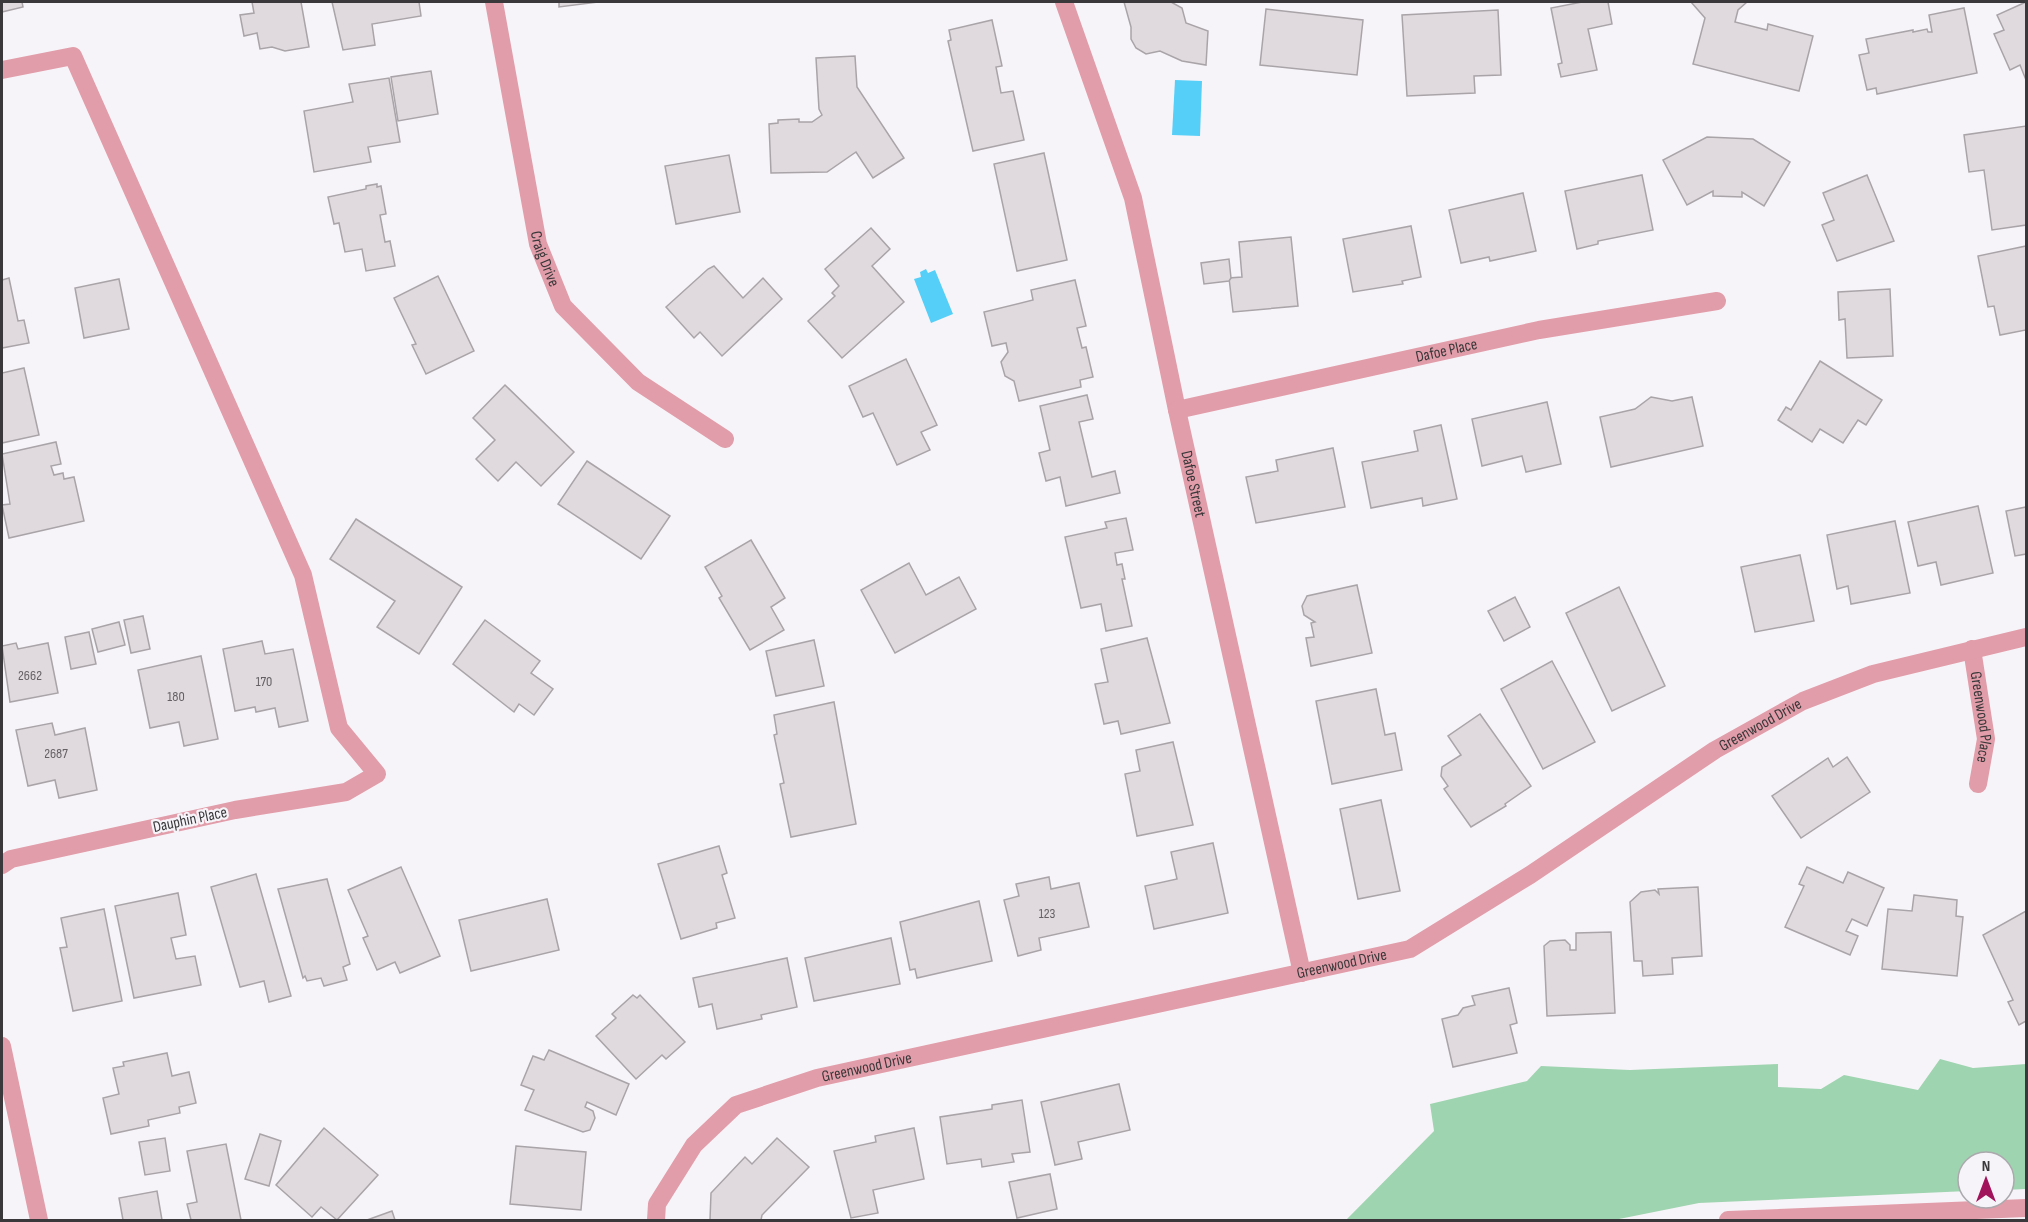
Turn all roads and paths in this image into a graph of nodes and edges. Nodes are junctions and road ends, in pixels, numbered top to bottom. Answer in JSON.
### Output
{"nodes":[{"id":1,"x":494,"y":2,"type":"edge"},
{"id":2,"x":1064,"y":2,"type":"edge"},
{"id":3,"x":2,"y":70,"type":"edge"},
{"id":4,"x":1717,"y":301,"type":"dead end"},
{"id":5,"x":1177,"y":410,"type":"junction"},
{"id":6,"x":725,"y":440,"type":"dead end"},
{"id":7,"x":2026,"y":638,"type":"edge"},
{"id":8,"x":1972,"y":649,"type":"junction"},
{"id":9,"x":1978,"y":784,"type":"dead end"},
{"id":10,"x":2,"y":865,"type":"edge"},
{"id":11,"x":1302,"y":973,"type":"junction"},
{"id":12,"x":2,"y":1046,"type":"edge"},
{"id":13,"x":2026,"y":1208,"type":"edge"},
{"id":14,"x":39,"y":1221,"type":"edge"},
{"id":15,"x":656,"y":1221,"type":"edge"},
{"id":16,"x":1728,"y":1221,"type":"edge"}],
"edges":[{"from":1,"to":6,"type":"street","name":"Craig Drive"},
{"from":2,"to":5,"type":"street","name":"Dafoe Street"},
{"from":3,"to":10,"type":"street","name":"Dauphin Place"},
{"from":4,"to":5,"type":"street","name":"Dafoe Place"},
{"from":5,"to":11,"type":"street","name":"Dafoe Street"},
{"from":7,"to":8,"type":"street","name":"Greenwood Drive"},
{"from":8,"to":9,"type":"street","name":"Greenwood Place"},
{"from":8,"to":11,"type":"street","name":"Greenwood Drive"},
{"from":11,"to":15,"type":"street","name":"Greenwood Drive"},
{"from":12,"to":14,"type":"street"},
{"from":13,"to":16,"type":"street"}]}
